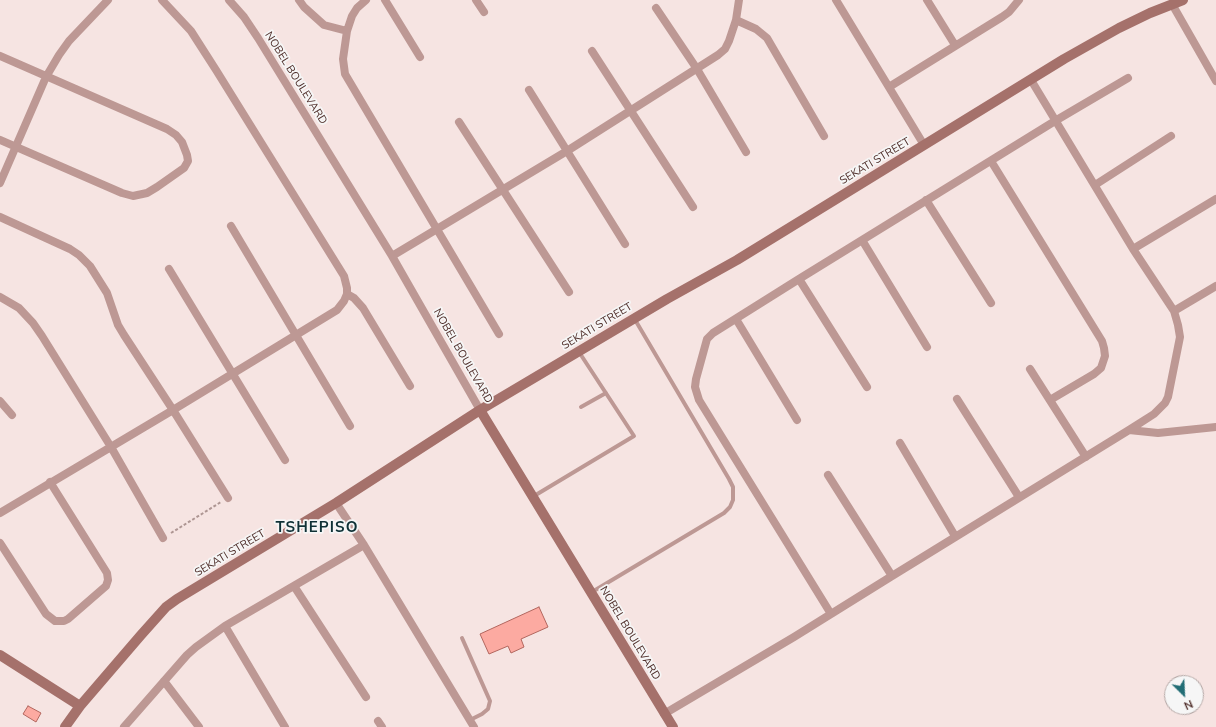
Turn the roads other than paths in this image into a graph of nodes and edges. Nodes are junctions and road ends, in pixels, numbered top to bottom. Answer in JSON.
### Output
{"nodes":[{"id":1,"x":108,"y":0,"type":"edge"},
{"id":2,"x":162,"y":0,"type":"edge"},
{"id":3,"x":229,"y":0,"type":"edge"},
{"id":4,"x":299,"y":0,"type":"edge"},
{"id":5,"x":366,"y":0,"type":"edge"},
{"id":6,"x":386,"y":0,"type":"edge"},
{"id":7,"x":476,"y":0,"type":"edge"},
{"id":8,"x":739,"y":0,"type":"edge"},
{"id":9,"x":836,"y":0,"type":"edge"},
{"id":10,"x":927,"y":0,"type":"edge"},
{"id":11,"x":1019,"y":0,"type":"edge"},
{"id":12,"x":1183,"y":0,"type":"edge"},
{"id":13,"x":1172,"y":4,"type":"junction"},
{"id":14,"x":656,"y":8,"type":"dead end"},
{"id":15,"x":484,"y":12,"type":"dead end"},
{"id":16,"x":736,"y":20,"type":"junction"},
{"id":17,"x":347,"y":31,"type":"junction"},
{"id":18,"x":955,"y":46,"type":"junction"},
{"id":19,"x":592,"y":51,"type":"dead end"},
{"id":20,"x":0,"y":56,"type":"edge"},
{"id":21,"x":420,"y":57,"type":"dead end"},
{"id":22,"x":697,"y":69,"type":"junction"},
{"id":23,"x":46,"y":77,"type":"junction"},
{"id":24,"x":1128,"y":78,"type":"dead end"},
{"id":25,"x":1031,"y":80,"type":"junction"},
{"id":26,"x":1216,"y":80,"type":"edge"},
{"id":27,"x":889,"y":87,"type":"junction"},
{"id":28,"x":529,"y":90,"type":"dead end"},
{"id":29,"x":630,"y":110,"type":"junction"},
{"id":30,"x":1055,"y":121,"type":"junction"},
{"id":31,"x":459,"y":122,"type":"dead end"},
{"id":32,"x":824,"y":136,"type":"dead end"},
{"id":33,"x":1171,"y":136,"type":"dead end"},
{"id":34,"x":0,"y":140,"type":"edge"},
{"id":35,"x":924,"y":145,"type":"junction"},
{"id":36,"x":16,"y":147,"type":"junction"},
{"id":37,"x":567,"y":151,"type":"junction"},
{"id":38,"x":746,"y":152,"type":"dead end"},
{"id":39,"x":991,"y":161,"type":"junction"},
{"id":40,"x":0,"y":184,"type":"edge"},
{"id":41,"x":1095,"y":185,"type":"junction"},
{"id":42,"x":502,"y":191,"type":"junction"},
{"id":43,"x":1216,"y":199,"type":"edge"},
{"id":44,"x":926,"y":200,"type":"junction"},
{"id":45,"x":693,"y":207,"type":"dead end"},
{"id":46,"x":0,"y":217,"type":"edge"},
{"id":47,"x":231,"y":226,"type":"dead end"},
{"id":48,"x":437,"y":229,"type":"junction"},
{"id":49,"x":862,"y":240,"type":"junction"},
{"id":50,"x":625,"y":244,"type":"dead end"},
{"id":51,"x":1133,"y":249,"type":"junction"},
{"id":52,"x":392,"y":256,"type":"junction"},
{"id":53,"x":169,"y":269,"type":"dead end"},
{"id":54,"x":798,"y":279,"type":"junction"},
{"id":55,"x":1216,"y":286,"type":"edge"},
{"id":56,"x":569,"y":292,"type":"dead end"},
{"id":57,"x":347,"y":294,"type":"junction"},
{"id":58,"x":0,"y":297,"type":"edge"},
{"id":59,"x":991,"y":303,"type":"dead end"},
{"id":60,"x":1174,"y":311,"type":"junction"},
{"id":61,"x":634,"y":318,"type":"junction"},
{"id":62,"x":736,"y":319,"type":"junction"},
{"id":63,"x":499,"y":334,"type":"dead end"},
{"id":64,"x":295,"y":335,"type":"junction"},
{"id":65,"x":927,"y":347,"type":"dead end"},
{"id":66,"x":579,"y":351,"type":"junction"},
{"id":67,"x":1030,"y":369,"type":"dead end"},
{"id":68,"x":233,"y":372,"type":"junction"},
{"id":69,"x":410,"y":386,"type":"dead end"},
{"id":70,"x":867,"y":387,"type":"dead end"},
{"id":71,"x":606,"y":393,"type":"junction"},
{"id":72,"x":957,"y":399,"type":"dead end"},
{"id":73,"x":1050,"y":400,"type":"junction"},
{"id":74,"x":0,"y":401,"type":"edge"},
{"id":75,"x":581,"y":407,"type":"dead end"},
{"id":76,"x":173,"y":410,"type":"junction"},
{"id":77,"x":480,"y":410,"type":"junction"},
{"id":78,"x":12,"y":416,"type":"dead end"},
{"id":79,"x":797,"y":420,"type":"dead end"},
{"id":80,"x":350,"y":426,"type":"dead end"},
{"id":81,"x":1216,"y":426,"type":"edge"},
{"id":82,"x":1129,"y":430,"type":"junction"},
{"id":83,"x":900,"y":442,"type":"dead end"},
{"id":84,"x":111,"y":447,"type":"junction"},
{"id":85,"x":1086,"y":457,"type":"junction"},
{"id":86,"x":285,"y":460,"type":"dead end"},
{"id":87,"x":828,"y":475,"type":"dead end"},
{"id":88,"x":50,"y":482,"type":"junction"},
{"id":89,"x":534,"y":496,"type":"junction"},
{"id":90,"x":1019,"y":497,"type":"junction"},
{"id":91,"x":228,"y":498,"type":"road end"},
{"id":92,"x":336,"y":503,"type":"junction"},
{"id":93,"x":0,"y":513,"type":"edge"},
{"id":94,"x":955,"y":536,"type":"junction"},
{"id":95,"x":163,"y":538,"type":"road end"},
{"id":96,"x":0,"y":543,"type":"edge"},
{"id":97,"x":364,"y":545,"type":"junction"},
{"id":98,"x":892,"y":576,"type":"junction"},
{"id":99,"x":294,"y":586,"type":"junction"},
{"id":100,"x":591,"y":592,"type":"junction"},
{"id":101,"x":831,"y":614,"type":"junction"},
{"id":102,"x":225,"y":626,"type":"junction"},
{"id":103,"x":462,"y":638,"type":"dead end"},
{"id":104,"x":0,"y":655,"type":"edge"},
{"id":105,"x":164,"y":681,"type":"junction"},
{"id":106,"x":366,"y":697,"type":"dead end"},
{"id":107,"x":80,"y":706,"type":"junction"},
{"id":108,"x":664,"y":714,"type":"junction"},
{"id":109,"x":472,"y":723,"type":"edge"},
{"id":110,"x":65,"y":727,"type":"edge"},
{"id":111,"x":124,"y":727,"type":"edge"},
{"id":112,"x":199,"y":727,"type":"edge"},
{"id":113,"x":285,"y":727,"type":"edge"},
{"id":114,"x":673,"y":727,"type":"edge"}],
"edges":[{"from":1,"to":23,"type":"street"},
{"from":2,"to":57,"type":"street"},
{"from":3,"to":52,"type":"street","name":"NOBEL BOULEVARD"},
{"from":4,"to":17,"type":"street"},
{"from":5,"to":17,"type":"street"},
{"from":6,"to":21,"type":"street"},
{"from":7,"to":15,"type":"street"},
{"from":8,"to":16,"type":"street"},
{"from":9,"to":27,"type":"street"},
{"from":10,"to":18,"type":"street"},
{"from":11,"to":18,"type":"street"},
{"from":12,"to":13,"type":"street","name":"SEKATI STREET"},
{"from":13,"to":25,"type":"street","name":"SEKATI STREET"},
{"from":13,"to":26,"type":"street"},
{"from":14,"to":22,"type":"street"},
{"from":16,"to":22,"type":"street"},
{"from":16,"to":32,"type":"street"},
{"from":17,"to":48,"type":"street"},
{"from":18,"to":27,"type":"street"},
{"from":19,"to":29,"type":"street"},
{"from":20,"to":23,"type":"street"},
{"from":22,"to":29,"type":"street"},
{"from":22,"to":38,"type":"street"},
{"from":23,"to":36,"type":"street"},
{"from":23,"to":36,"type":"street"},
{"from":24,"to":30,"type":"street"},
{"from":25,"to":30,"type":"street"},
{"from":25,"to":35,"type":"street","name":"SEKATI STREET"},
{"from":27,"to":35,"type":"street"},
{"from":28,"to":37,"type":"street"},
{"from":29,"to":37,"type":"street"},
{"from":29,"to":45,"type":"street"},
{"from":30,"to":39,"type":"street"},
{"from":30,"to":41,"type":"street"},
{"from":31,"to":42,"type":"street"},
{"from":33,"to":41,"type":"street"},
{"from":34,"to":36,"type":"street"},
{"from":35,"to":61,"type":"street","name":"SEKATI STREET"},
{"from":36,"to":40,"type":"street"},
{"from":37,"to":42,"type":"street"},
{"from":37,"to":50,"type":"street"},
{"from":39,"to":44,"type":"street"},
{"from":39,"to":73,"type":"street"},
{"from":41,"to":51,"type":"street"},
{"from":42,"to":48,"type":"street"},
{"from":42,"to":56,"type":"street"},
{"from":43,"to":51,"type":"street"},
{"from":44,"to":49,"type":"street"},
{"from":44,"to":59,"type":"street"},
{"from":46,"to":76,"type":"street"},
{"from":47,"to":64,"type":"street"},
{"from":48,"to":52,"type":"street"},
{"from":48,"to":63,"type":"street"},
{"from":49,"to":54,"type":"street"},
{"from":49,"to":65,"type":"street"},
{"from":51,"to":60,"type":"street"},
{"from":52,"to":77,"type":"street","name":"NOBEL BOULEVARD"},
{"from":53,"to":68,"type":"street"},
{"from":54,"to":62,"type":"street"},
{"from":54,"to":70,"type":"street"},
{"from":55,"to":60,"type":"street"},
{"from":57,"to":64,"type":"street"},
{"from":57,"to":69,"type":"street"},
{"from":58,"to":84,"type":"street"},
{"from":60,"to":82,"type":"street"},
{"from":61,"to":66,"type":"street","name":"SEKATI STREET"},
{"from":61,"to":100,"type":"lane"},
{"from":62,"to":79,"type":"street"},
{"from":62,"to":101,"type":"street"},
{"from":64,"to":68,"type":"street"},
{"from":64,"to":80,"type":"street"},
{"from":66,"to":71,"type":"lane"},
{"from":66,"to":77,"type":"street","name":"SEKATI STREET"},
{"from":67,"to":73,"type":"street"},
{"from":68,"to":76,"type":"street"},
{"from":68,"to":86,"type":"street"},
{"from":71,"to":75,"type":"lane"},
{"from":71,"to":89,"type":"lane"},
{"from":72,"to":90,"type":"street"},
{"from":73,"to":85,"type":"street"},
{"from":74,"to":78,"type":"street"},
{"from":76,"to":84,"type":"street"},
{"from":76,"to":91,"type":"street"},
{"from":77,"to":89,"type":"street","name":"NOBEL BOULEVARD"},
{"from":77,"to":92,"type":"street","name":"SEKATI STREET"},
{"from":81,"to":82,"type":"street"},
{"from":82,"to":85,"type":"street"},
{"from":83,"to":94,"type":"street"},
{"from":84,"to":88,"type":"street"},
{"from":84,"to":95,"type":"street"},
{"from":85,"to":90,"type":"street"},
{"from":87,"to":98,"type":"street"},
{"from":88,"to":93,"type":"street"},
{"from":88,"to":96,"type":"street"},
{"from":89,"to":100,"type":"street","name":"NOBEL BOULEVARD"},
{"from":90,"to":94,"type":"street"},
{"from":92,"to":97,"type":"street"},
{"from":92,"to":107,"type":"street","name":"SEKATI STREET"},
{"from":94,"to":98,"type":"street"},
{"from":97,"to":99,"type":"street"},
{"from":97,"to":109,"type":"street"},
{"from":98,"to":101,"type":"street"},
{"from":99,"to":102,"type":"street"},
{"from":99,"to":106,"type":"street"},
{"from":100,"to":108,"type":"street","name":"NOBEL BOULEVARD"},
{"from":101,"to":108,"type":"street"},
{"from":102,"to":105,"type":"street"},
{"from":102,"to":113,"type":"street"},
{"from":103,"to":109,"type":"lane"},
{"from":104,"to":107,"type":"street"},
{"from":105,"to":111,"type":"street"},
{"from":105,"to":112,"type":"street"},
{"from":107,"to":110,"type":"street","name":"SEKATI STREET"},
{"from":108,"to":114,"type":"street","name":"NOBEL BOULEVARD"}]}
